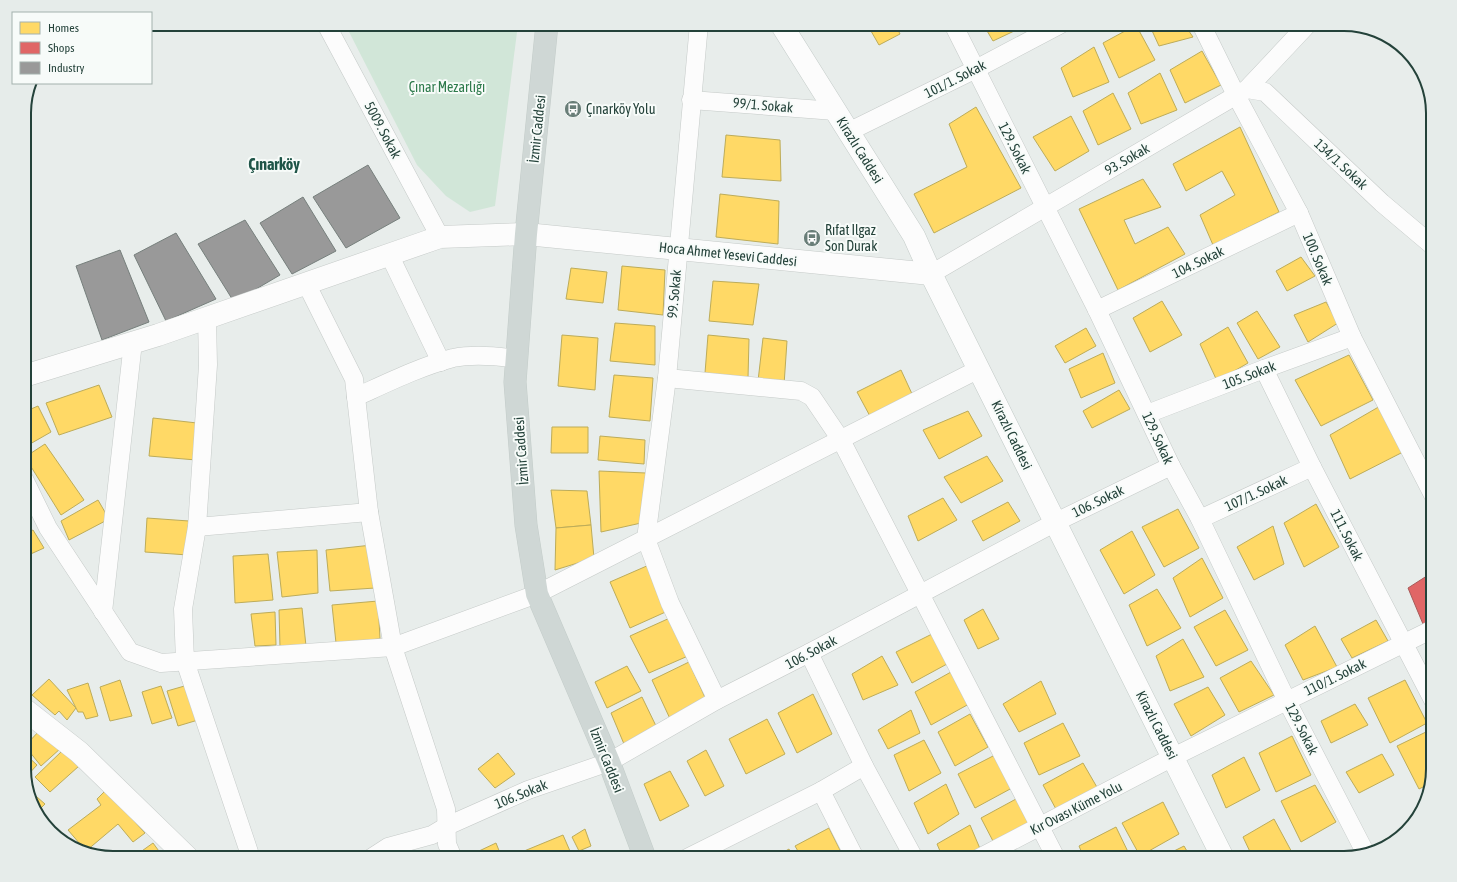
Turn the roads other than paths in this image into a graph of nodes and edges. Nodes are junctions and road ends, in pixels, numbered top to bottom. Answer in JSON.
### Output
{"nodes":[{"id":1,"x":330,"y":31,"type":"edge"},
{"id":2,"x":546,"y":31,"type":"edge"},
{"id":3,"x":698,"y":31,"type":"edge"},
{"id":4,"x":785,"y":31,"type":"edge"},
{"id":5,"x":956,"y":31,"type":"edge"},
{"id":6,"x":1048,"y":31,"type":"edge"},
{"id":7,"x":1205,"y":31,"type":"edge"},
{"id":8,"x":1301,"y":31,"type":"edge"},
{"id":9,"x":976,"y":69,"type":"junction"},
{"id":10,"x":1241,"y":92,"type":"junction"},
{"id":11,"x":691,"y":100,"type":"junction"},
{"id":12,"x":836,"y":111,"type":"junction"},
{"id":13,"x":848,"y":132,"type":"junction"},
{"id":14,"x":1045,"y":207,"type":"junction"},
{"id":15,"x":1299,"y":213,"type":"junction"},
{"id":16,"x":526,"y":234,"type":"junction"},
{"id":17,"x":440,"y":237,"type":"junction"},
{"id":18,"x":1426,"y":240,"type":"edge"},
{"id":19,"x":678,"y":249,"type":"junction"},
{"id":20,"x":389,"y":254,"type":"junction"},
{"id":21,"x":931,"y":274,"type":"junction"},
{"id":22,"x":306,"y":283,"type":"junction"},
{"id":23,"x":1097,"y":310,"type":"junction"},
{"id":24,"x":207,"y":318,"type":"junction"},
{"id":25,"x":1352,"y":337,"type":"junction"},
{"id":26,"x":134,"y":342,"type":"junction"},
{"id":27,"x":517,"y":359,"type":"junction"},
{"id":28,"x":442,"y":362,"type":"junction"},
{"id":29,"x":979,"y":369,"type":"junction"},
{"id":30,"x":1264,"y":369,"type":"junction"},
{"id":31,"x":31,"y":374,"type":"edge"},
{"id":32,"x":667,"y":378,"type":"junction"},
{"id":33,"x":356,"y":397,"type":"junction"},
{"id":34,"x":1147,"y":414,"type":"junction"},
{"id":35,"x":841,"y":440,"type":"junction"},
{"id":36,"x":1171,"y":466,"type":"junction"},
{"id":37,"x":1312,"y":466,"type":"junction"},
{"id":38,"x":1426,"y":481,"type":"edge"},
{"id":39,"x":31,"y":494,"type":"edge"},
{"id":40,"x":369,"y":512,"type":"junction"},
{"id":41,"x":1200,"y":519,"type":"junction"},
{"id":42,"x":1056,"y":522,"type":"junction"},
{"id":43,"x":197,"y":527,"type":"junction"},
{"id":44,"x":646,"y":539,"type":"junction"},
{"id":45,"x":537,"y":594,"type":"junction"},
{"id":46,"x":919,"y":594,"type":"junction"},
{"id":47,"x":103,"y":612,"type":"junction"},
{"id":48,"x":1426,"y":632,"type":"edge"},
{"id":49,"x":1403,"y":643,"type":"junction"},
{"id":50,"x":393,"y":647,"type":"junction"},
{"id":51,"x":809,"y":653,"type":"junction"},
{"id":52,"x":185,"y":661,"type":"junction"},
{"id":53,"x":1426,"y":687,"type":"edge"},
{"id":54,"x":717,"y":700,"type":"junction"},
{"id":55,"x":1287,"y":701,"type":"junction"},
{"id":56,"x":31,"y":714,"type":"edge"},
{"id":57,"x":1173,"y":757,"type":"junction"},
{"id":58,"x":609,"y":762,"type":"junction"},
{"id":59,"x":864,"y":766,"type":"junction"},
{"id":60,"x":822,"y":791,"type":"junction"},
{"id":61,"x":447,"y":826,"type":"junction"},
{"id":62,"x":1040,"y":826,"type":"junction"},
{"id":63,"x":1363,"y":848,"type":"edge"},
{"id":64,"x":181,"y":851,"type":"edge"},
{"id":65,"x":249,"y":851,"type":"edge"},
{"id":66,"x":383,"y":851,"type":"edge"},
{"id":67,"x":450,"y":851,"type":"edge"},
{"id":68,"x":642,"y":851,"type":"edge"},
{"id":69,"x":701,"y":851,"type":"edge"},
{"id":70,"x":852,"y":851,"type":"edge"},
{"id":71,"x":910,"y":851,"type":"edge"},
{"id":72,"x":992,"y":851,"type":"edge"},
{"id":73,"x":1052,"y":851,"type":"edge"},
{"id":74,"x":1220,"y":851,"type":"edge"}],
"edges":[{"from":1,"to":17,"type":"street","name":"5009. Sokak"},
{"from":2,"to":16,"type":"main road","name":"İzmir Caddesi"},
{"from":3,"to":11,"type":"street","name":"99. Sokak"},
{"from":4,"to":12,"type":"street","name":"Kirazlı Caddesi"},
{"from":5,"to":9,"type":"street","name":"129. Sokak"},
{"from":6,"to":9,"type":"street","name":"101/1. Sokak"},
{"from":7,"to":10,"type":"street","name":"100. Sokak"},
{"from":8,"to":10,"type":"street","name":"93. Sokak"},
{"from":9,"to":13,"type":"street","name":"101/1. Sokak"},
{"from":9,"to":14,"type":"street","name":"129. Sokak"},
{"from":10,"to":14,"type":"street","name":"93. Sokak"},
{"from":10,"to":15,"type":"street","name":"100. Sokak"},
{"from":10,"to":18,"type":"street","name":"134/1. Sokak"},
{"from":11,"to":12,"type":"street","name":"99/1. Sokak"},
{"from":11,"to":19,"type":"street","name":"99. Sokak"},
{"from":12,"to":13,"type":"street","name":"Kirazlı Caddesi"},
{"from":13,"to":21,"type":"street","name":"Kirazlı Caddesi"},
{"from":14,"to":21,"type":"street","name":"93. Sokak"},
{"from":14,"to":23,"type":"street","name":"129. Sokak"},
{"from":15,"to":23,"type":"street","name":"104. Sokak"},
{"from":15,"to":25,"type":"street","name":"100. Sokak"},
{"from":16,"to":17,"type":"street","name":"Hoca Ahmet Yesevi Caddesi"},
{"from":16,"to":19,"type":"street","name":"Hoca Ahmet Yesevi Caddesi"},
{"from":16,"to":27,"type":"main road","name":"İzmir Caddesi"},
{"from":17,"to":20,"type":"street","name":"Hoca Ahmet Yesevi Caddesi"},
{"from":19,"to":21,"type":"street","name":"Hoca Ahmet Yesevi Caddesi"},
{"from":19,"to":32,"type":"street","name":"99. Sokak"},
{"from":20,"to":22,"type":"street","name":"Hoca Ahmet Yesevi Caddesi"},
{"from":20,"to":28,"type":"street"},
{"from":21,"to":29,"type":"street","name":"Kirazlı Caddesi"},
{"from":22,"to":24,"type":"street","name":"Hoca Ahmet Yesevi Caddesi"},
{"from":22,"to":33,"type":"street"},
{"from":23,"to":34,"type":"street","name":"129. Sokak"},
{"from":24,"to":26,"type":"street","name":"Hoca Ahmet Yesevi Caddesi"},
{"from":24,"to":43,"type":"street"},
{"from":25,"to":30,"type":"street","name":"105. Sokak"},
{"from":25,"to":38,"type":"street","name":"100. Sokak"},
{"from":26,"to":31,"type":"street","name":"Hoca Ahmet Yesevi Caddesi"},
{"from":26,"to":47,"type":"street"},
{"from":27,"to":28,"type":"street"},
{"from":27,"to":45,"type":"main road","name":"İzmir Caddesi"},
{"from":28,"to":33,"type":"street"},
{"from":29,"to":35,"type":"street"},
{"from":29,"to":42,"type":"street","name":"Kirazlı Caddesi"},
{"from":30,"to":34,"type":"street","name":"105. Sokak"},
{"from":30,"to":37,"type":"street","name":"111. Sokak"},
{"from":32,"to":35,"type":"street"},
{"from":32,"to":44,"type":"street","name":"99. Sokak"},
{"from":33,"to":40,"type":"street"},
{"from":34,"to":36,"type":"street","name":"129. Sokak"},
{"from":35,"to":44,"type":"street"},
{"from":35,"to":46,"type":"street"},
{"from":36,"to":41,"type":"street","name":"129. Sokak"},
{"from":36,"to":42,"type":"street","name":"106. Sokak"},
{"from":37,"to":41,"type":"street","name":"107/1. Sokak"},
{"from":37,"to":49,"type":"street","name":"111. Sokak"},
{"from":39,"to":47,"type":"street"},
{"from":40,"to":43,"type":"street"},
{"from":40,"to":50,"type":"street"},
{"from":41,"to":55,"type":"street","name":"129. Sokak"},
{"from":42,"to":46,"type":"street","name":"106. Sokak"},
{"from":42,"to":57,"type":"street","name":"Kirazlı Caddesi"},
{"from":43,"to":52,"type":"street"},
{"from":44,"to":45,"type":"street"},
{"from":44,"to":54,"type":"street"},
{"from":45,"to":50,"type":"street"},
{"from":45,"to":58,"type":"main road","name":"İzmir Caddesi"},
{"from":46,"to":51,"type":"street","name":"106. Sokak"},
{"from":46,"to":62,"type":"street"},
{"from":47,"to":52,"type":"street"},
{"from":48,"to":49,"type":"street","name":"110/1. Sokak"},
{"from":49,"to":53,"type":"street","name":"111. Sokak"},
{"from":49,"to":55,"type":"street","name":"110/1. Sokak"},
{"from":50,"to":52,"type":"street"},
{"from":50,"to":61,"type":"street"},
{"from":51,"to":54,"type":"street","name":"106. Sokak"},
{"from":51,"to":59,"type":"street"},
{"from":52,"to":65,"type":"street"},
{"from":54,"to":58,"type":"street","name":"106. Sokak"},
{"from":55,"to":57,"type":"street","name":"110/1. Sokak"},
{"from":55,"to":63,"type":"street","name":"129. Sokak"},
{"from":56,"to":64,"type":"street"},
{"from":57,"to":62,"type":"street","name":"Kır Ovası Küme Yolu"},
{"from":57,"to":74,"type":"street","name":"Kirazlı Caddesi"},
{"from":58,"to":61,"type":"street","name":"106. Sokak"},
{"from":58,"to":68,"type":"main road","name":"İzmir Caddesi"},
{"from":59,"to":60,"type":"street"},
{"from":59,"to":71,"type":"street"},
{"from":60,"to":69,"type":"street"},
{"from":60,"to":70,"type":"street"},
{"from":61,"to":66,"type":"street","name":"106. Sokak"},
{"from":61,"to":67,"type":"street"},
{"from":62,"to":72,"type":"street","name":"Kır Ovası Küme Yolu"},
{"from":62,"to":73,"type":"street"}]}
